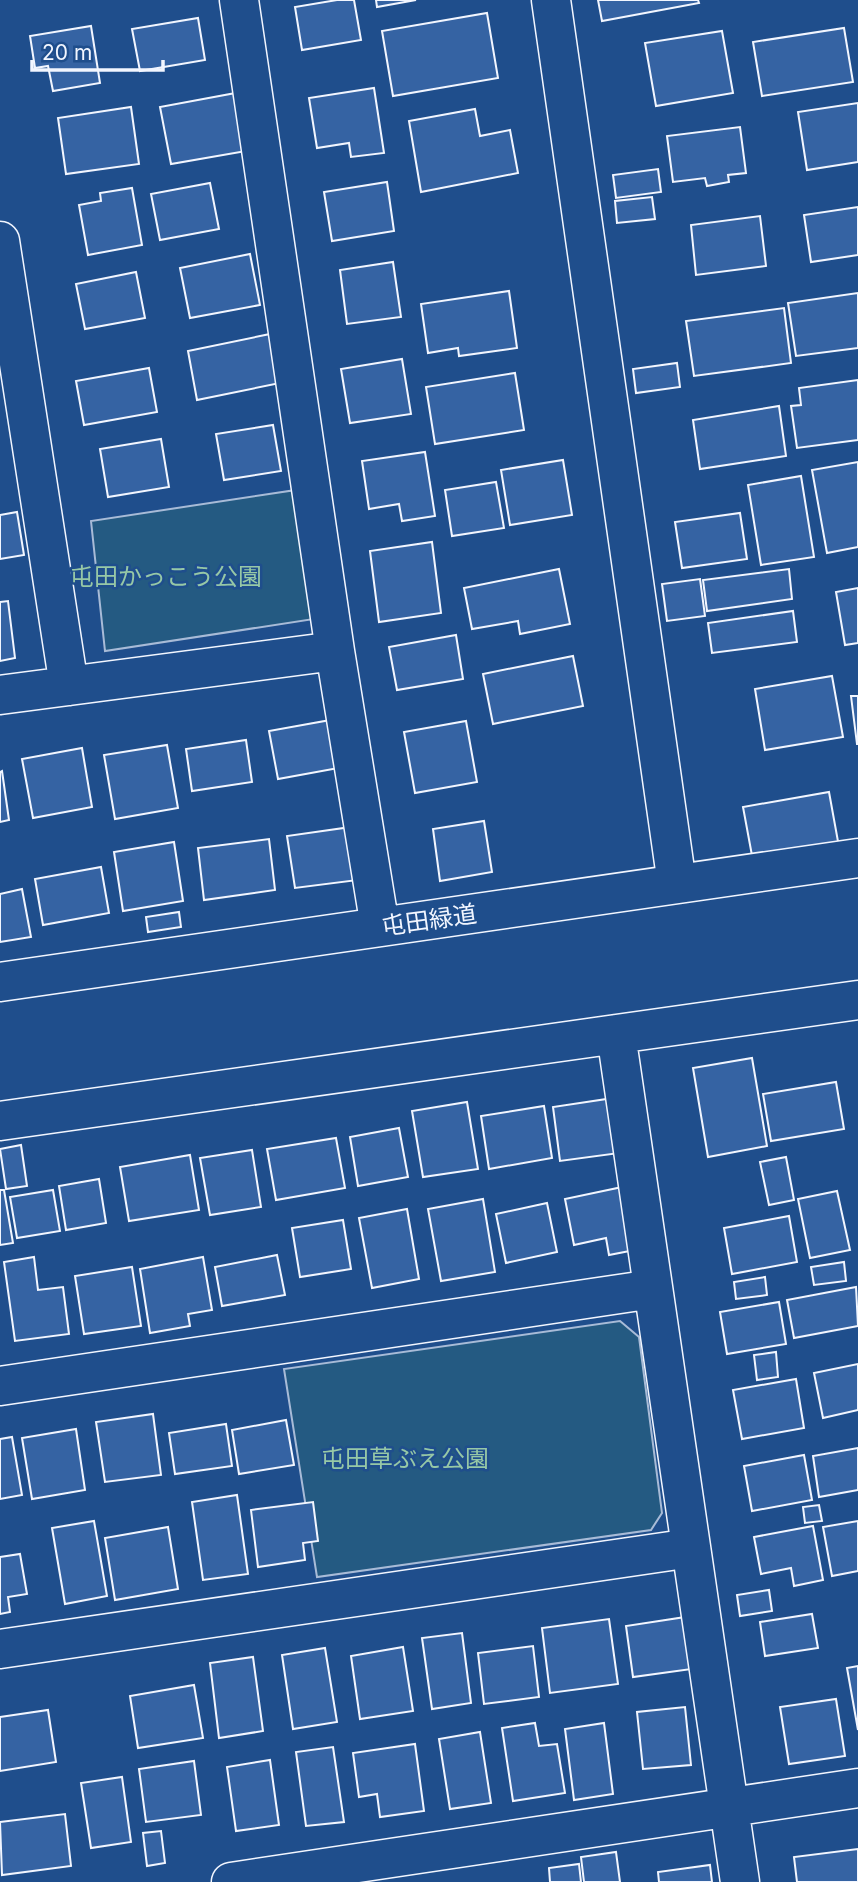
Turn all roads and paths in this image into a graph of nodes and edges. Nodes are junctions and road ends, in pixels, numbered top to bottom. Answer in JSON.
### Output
{"nodes":[{"id":1,"x":239,"y":0,"type":"edge"},
{"id":2,"x":551,"y":0,"type":"edge"},
{"id":3,"x":0,"y":241,"type":"edge"},
{"id":4,"x":335,"y":651,"type":"junction"},
{"id":5,"x":69,"y":686,"type":"junction"},
{"id":6,"x":0,"y":695,"type":"edge"},
{"id":7,"x":858,"y":858,"type":"edge"},
{"id":8,"x":677,"y":884,"type":"junction"},
{"id":9,"x":380,"y":927,"type":"junction"},
{"id":10,"x":0,"y":982,"type":"edge"},
{"id":11,"x":858,"y":1000,"type":"edge"},
{"id":12,"x":616,"y":1034,"type":"junction"},
{"id":13,"x":0,"y":1121,"type":"edge"},
{"id":14,"x":653,"y":1289,"type":"junction"},
{"id":15,"x":0,"y":1386,"type":"edge"},
{"id":16,"x":691,"y":1548,"type":"junction"},
{"id":17,"x":0,"y":1649,"type":"edge"},
{"id":18,"x":858,"y":1788,"type":"edge"},
{"id":19,"x":729,"y":1808,"type":"junction"},
{"id":20,"x":231,"y":1882,"type":"edge"},
{"id":21,"x":740,"y":1882,"type":"edge"}],
"edges":[{"from":1,"to":4,"type":"street"},
{"from":2,"to":8,"type":"street"},
{"from":3,"to":5,"type":"street"},
{"from":4,"to":5,"type":"street"},
{"from":4,"to":9,"type":"street"},
{"from":5,"to":6,"type":"street"},
{"from":7,"to":8,"type":"street","name":"屯田緑道"},
{"from":8,"to":9,"type":"street","name":"屯田緑道"},
{"from":9,"to":10,"type":"street","name":"屯田緑道"},
{"from":11,"to":12,"type":"street"},
{"from":12,"to":13,"type":"street"},
{"from":12,"to":14,"type":"street"},
{"from":14,"to":15,"type":"street"},
{"from":14,"to":16,"type":"street"},
{"from":16,"to":17,"type":"street"},
{"from":16,"to":19,"type":"street"},
{"from":18,"to":19,"type":"street"},
{"from":19,"to":20,"type":"street"},
{"from":19,"to":21,"type":"street"}]}
